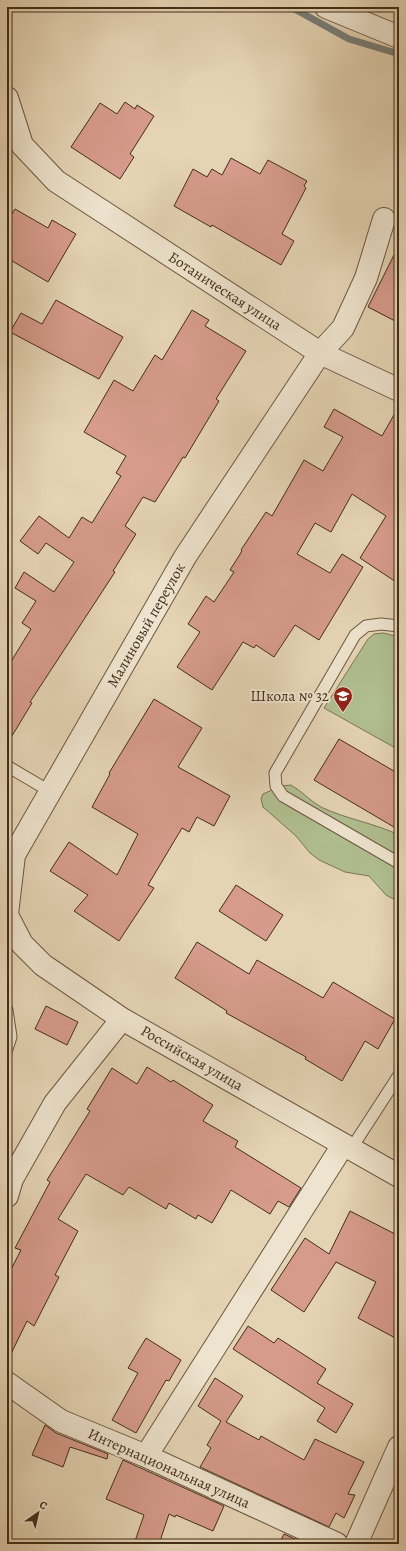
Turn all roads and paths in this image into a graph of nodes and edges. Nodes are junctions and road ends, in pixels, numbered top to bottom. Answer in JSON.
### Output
{"nodes":[{"id":1,"x":326,"y":7,"type":"edge"},
{"id":2,"x":399,"y":37,"type":"edge"},
{"id":3,"x":8,"y":103,"type":"edge"},
{"id":4,"x":384,"y":219,"type":"dead end"},
{"id":5,"x":320,"y":352,"type":"junction"},
{"id":6,"x":399,"y":390,"type":"edge"},
{"id":7,"x":399,"y":626,"type":"edge"},
{"id":8,"x":7,"y":766,"type":"edge"},
{"id":9,"x":51,"y":792,"type":"junction"},
{"id":10,"x":399,"y":863,"type":"edge"},
{"id":11,"x":8,"y":918,"type":"edge"},
{"id":12,"x":7,"y":1010,"type":"edge"},
{"id":13,"x":122,"y":1019,"type":"junction"},
{"id":14,"x":7,"y":1049,"type":"edge"},
{"id":15,"x":399,"y":1075,"type":"edge"},
{"id":16,"x":347,"y":1147,"type":"junction"},
{"id":17,"x":399,"y":1176,"type":"edge"},
{"id":18,"x":7,"y":1196,"type":"edge"},
{"id":19,"x":7,"y":1383,"type":"edge"},
{"id":20,"x":399,"y":1447,"type":"edge"},
{"id":21,"x":146,"y":1456,"type":"junction"},
{"id":22,"x":336,"y":1544,"type":"edge"},
{"id":23,"x":356,"y":1544,"type":"edge"}],
"edges":[{"from":1,"to":2,"type":"street"},
{"from":3,"to":5,"type":"street","name":"Ботаническая улица"},
{"from":4,"to":5,"type":"street","name":"Малиновый переулок"},
{"from":5,"to":6,"type":"street","name":"Ботаническая улица"},
{"from":5,"to":9,"type":"street","name":"Малиновый переулок"},
{"from":7,"to":10,"type":"lane"},
{"from":8,"to":9,"type":"lane"},
{"from":9,"to":11,"type":"street","name":"Малиновый переулок"},
{"from":11,"to":13,"type":"street","name":"Российская улица"},
{"from":12,"to":14,"type":"lane"},
{"from":13,"to":16,"type":"street","name":"Российская улица"},
{"from":13,"to":18,"type":"street"},
{"from":15,"to":16,"type":"lane"},
{"from":16,"to":17,"type":"street","name":"Российская улица"},
{"from":16,"to":21,"type":"street"},
{"from":19,"to":21,"type":"street","name":"Интернациональная улица"},
{"from":20,"to":23,"type":"street"},
{"from":21,"to":22,"type":"street","name":"Интернациональная улица"}]}
